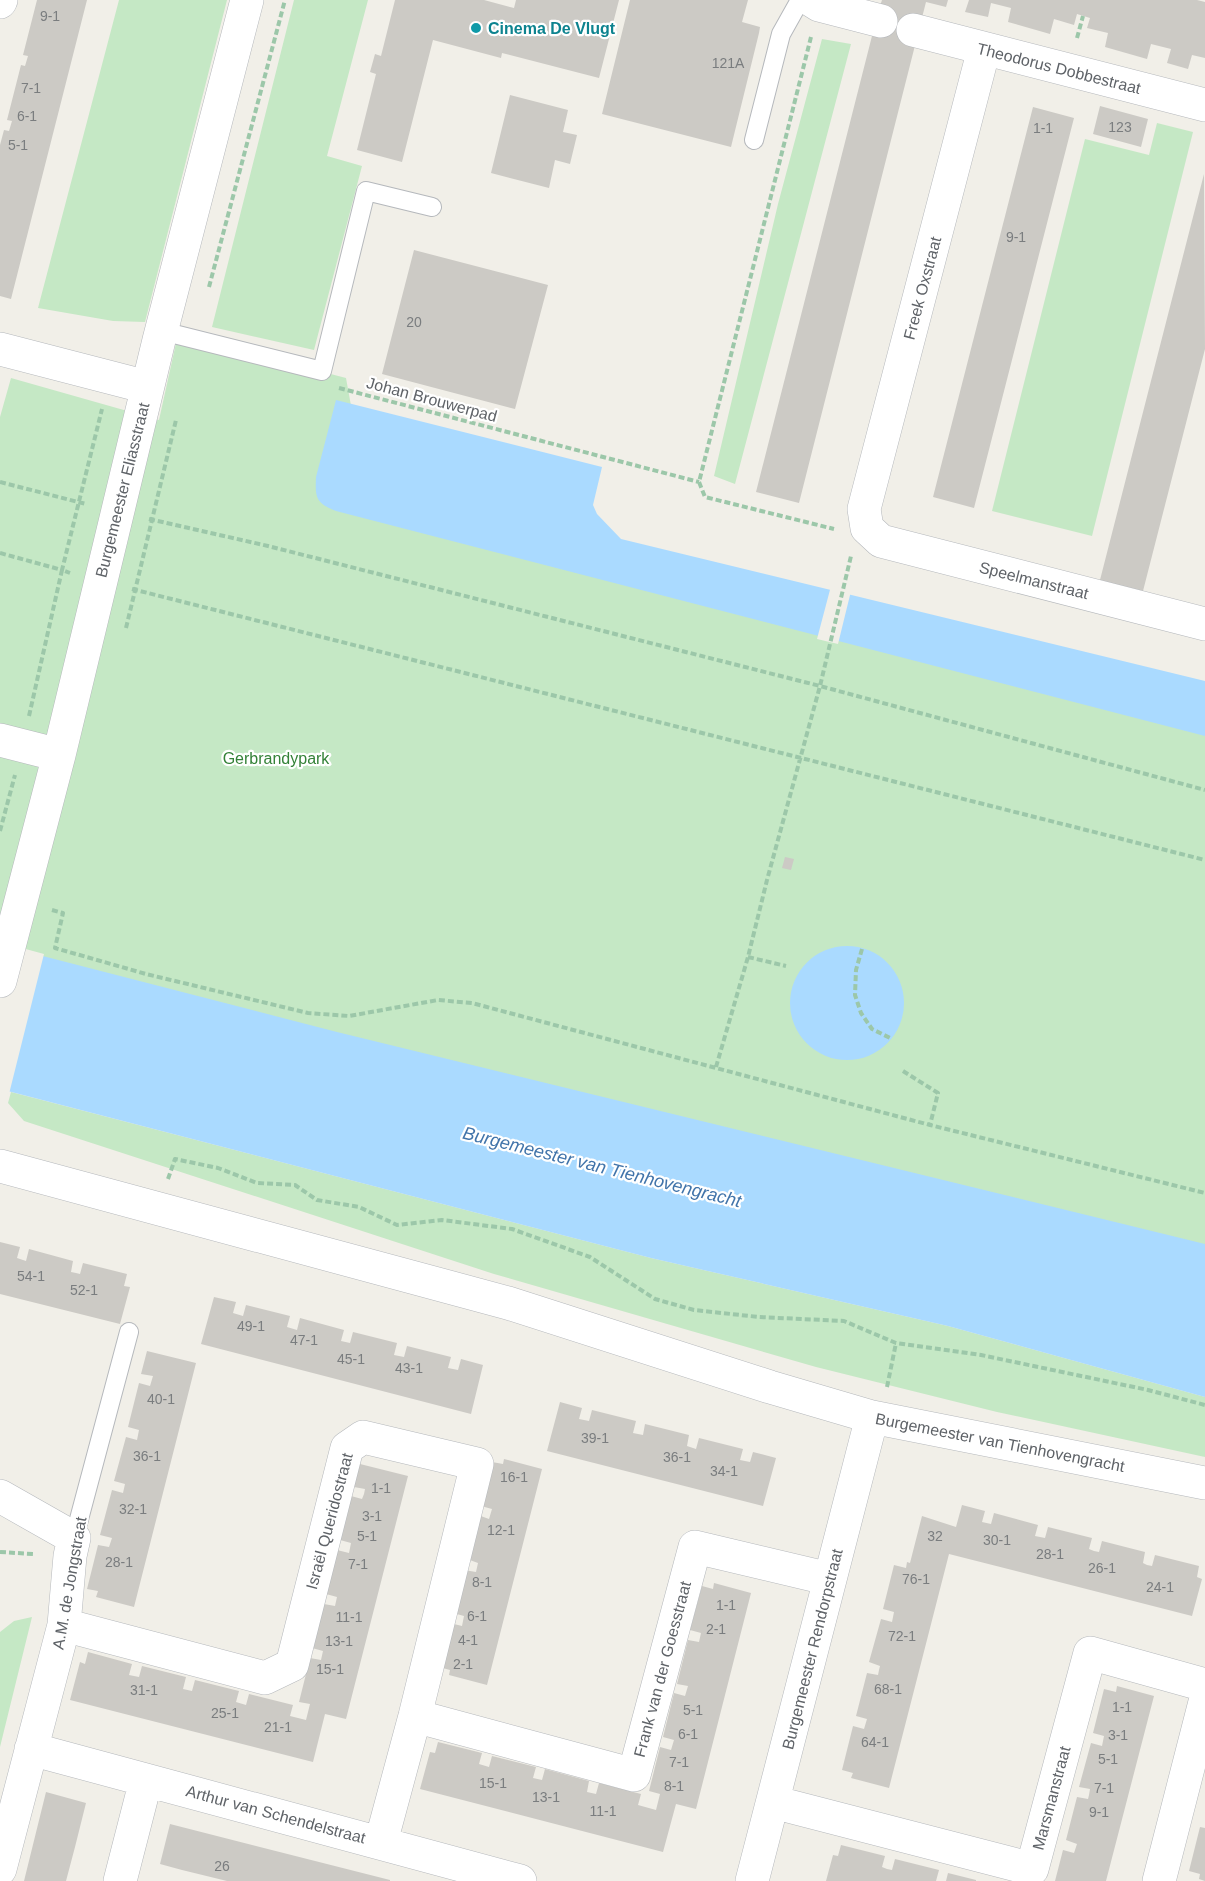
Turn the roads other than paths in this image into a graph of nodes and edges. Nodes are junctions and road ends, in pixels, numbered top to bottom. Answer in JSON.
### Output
{"nodes":[{"id":1,"x":247,"y":0,"type":"edge"},
{"id":2,"x":810,"y":2,"type":"edge"},
{"id":3,"x":881,"y":21,"type":"dead end"},
{"id":4,"x":913,"y":30,"type":"dead end"},
{"id":5,"x":984,"y":49,"type":"junction"},
{"id":6,"x":1205,"y":105,"type":"edge"},
{"id":7,"x":754,"y":140,"type":"dead end"},
{"id":8,"x":432,"y":207,"type":"dead end"},
{"id":9,"x":162,"y":331,"type":"junction"},
{"id":10,"x":0,"y":349,"type":"edge"},
{"id":11,"x":147,"y":387,"type":"junction"},
{"id":12,"x":851,"y":529,"type":"joint"},
{"id":13,"x":1204,"y":618,"type":"edge"},
{"id":14,"x":11,"y":743,"type":"edge"},
{"id":15,"x":59,"y":755,"type":"junction"},
{"id":16,"x":0,"y":981,"type":"edge"},
{"id":17,"x":0,"y":1166,"type":"edge"},
{"id":18,"x":129,"y":1332,"type":"dead end"},
{"id":19,"x":879,"y":1406,"type":"junction"},
{"id":20,"x":1205,"y":1483,"type":"edge"},
{"id":21,"x":0,"y":1496,"type":"edge"},
{"id":22,"x":74,"y":1538,"type":"junction"},
{"id":23,"x":830,"y":1579,"type":"junction"},
{"id":24,"x":64,"y":1625,"type":"junction"},
{"id":25,"x":1205,"y":1685,"type":"edge"},
{"id":26,"x":1205,"y":1702,"type":"edge"},
{"id":27,"x":415,"y":1716,"type":"junction"},
{"id":28,"x":31,"y":1749,"type":"junction"},
{"id":29,"x":146,"y":1780,"type":"junction"},
{"id":30,"x":773,"y":1802,"type":"junction"},
{"id":31,"x":381,"y":1842,"type":"junction"},
{"id":32,"x":0,"y":1869,"type":"edge"},
{"id":33,"x":120,"y":1881,"type":"edge"},
{"id":34,"x":520,"y":1881,"type":"edge"},
{"id":35,"x":752,"y":1881,"type":"edge"},
{"id":36,"x":1159,"y":1881,"type":"edge"}],
"edges":[{"from":1,"to":9,"type":"street","name":"Burgemeester Eliasstraat"},
{"from":2,"to":3,"type":"street"},
{"from":2,"to":7,"type":"lane"},
{"from":4,"to":5,"type":"street","name":"Theodorus Dobbestraat"},
{"from":5,"to":6,"type":"street","name":"Theodorus Dobbestraat"},
{"from":5,"to":12,"type":"street","name":"Freek Oxstraat"},
{"from":8,"to":9,"type":"lane"},
{"from":9,"to":11,"type":"street","name":"Burgemeester Eliasstraat"},
{"from":10,"to":11,"type":"street"},
{"from":11,"to":15,"type":"street","name":"Burgemeester Eliasstraat"},
{"from":12,"to":13,"type":"street","name":"Speelmanstraat"},
{"from":14,"to":15,"type":"street"},
{"from":15,"to":16,"type":"street","name":"Burgemeester Eliasstraat"},
{"from":17,"to":19,"type":"street","name":"Burgemeester van Tienhovengracht"},
{"from":18,"to":22,"type":"lane","name":"A.M. de Jongstraat"},
{"from":19,"to":20,"type":"street","name":"Burgemeester van Tienhovengracht"},
{"from":19,"to":23,"type":"street","name":"Burgemeester Rendorpstraat"},
{"from":21,"to":22,"type":"street"},
{"from":22,"to":24,"type":"street","name":"A.M. de Jongstraat"},
{"from":23,"to":27,"type":"street","name":"Frank van der Goesstraat"},
{"from":23,"to":30,"type":"street","name":"Burgemeester Rendorpstraat"},
{"from":24,"to":27,"type":"street","name":"Israël Queridostraat"},
{"from":24,"to":28,"type":"street","name":"A.M. de Jongstraat"},
{"from":25,"to":30,"type":"street","name":"Marsmanstraat"},
{"from":26,"to":36,"type":"street"},
{"from":27,"to":31,"type":"street","name":"Israël Queridostraat"},
{"from":28,"to":29,"type":"street","name":"Arthur van Schendelstraat"},
{"from":28,"to":32,"type":"street","name":"A.M. de Jongstraat"},
{"from":29,"to":31,"type":"street","name":"Arthur van Schendelstraat"},
{"from":29,"to":33,"type":"street"},
{"from":30,"to":35,"type":"street","name":"Burgemeester Rendorpstraat"},
{"from":31,"to":34,"type":"street","name":"Arthur van Schendelstraat"}]}
